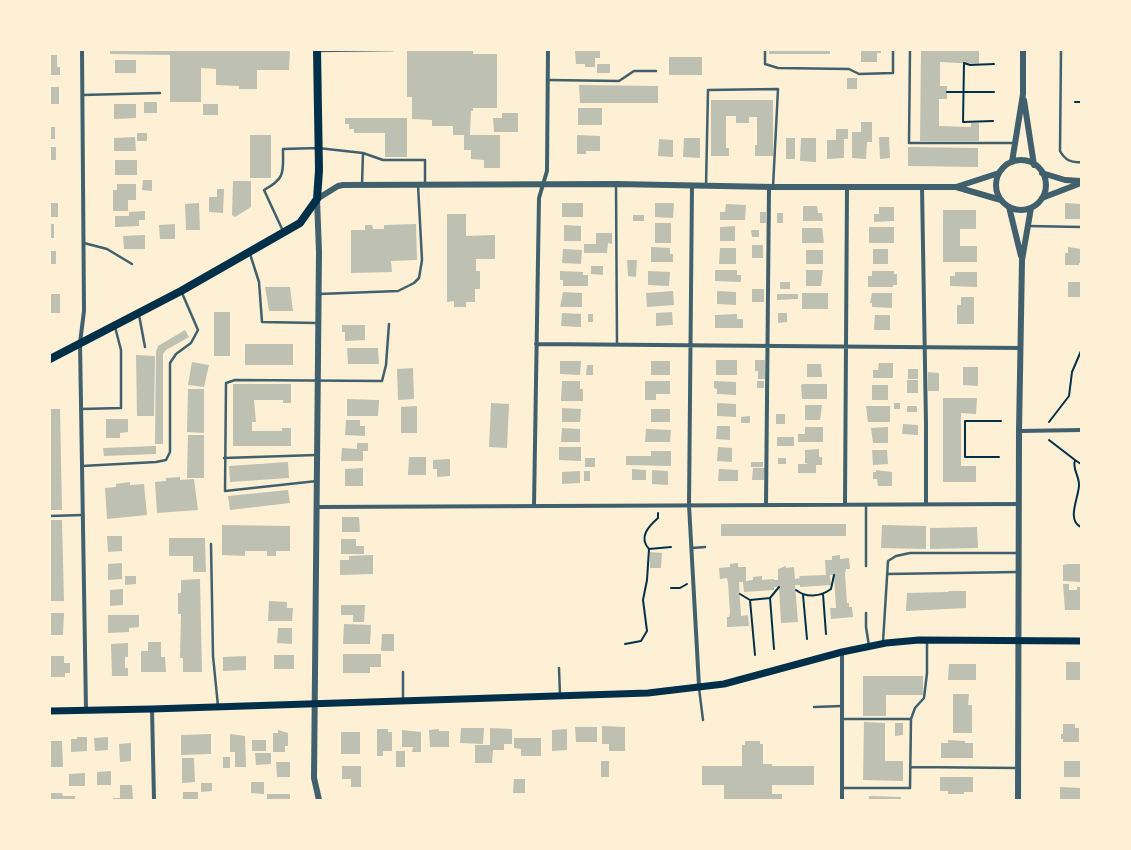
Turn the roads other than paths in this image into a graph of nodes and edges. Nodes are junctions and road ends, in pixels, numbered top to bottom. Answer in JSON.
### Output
{"nodes":[{"id":1,"x":82,"y":50,"type":"edge"},
{"id":2,"x":317,"y":50,"type":"edge"},
{"id":3,"x":393,"y":50,"type":"edge"},
{"id":4,"x":548,"y":50,"type":"edge"},
{"id":5,"x":765,"y":50,"type":"edge"},
{"id":6,"x":893,"y":50,"type":"edge"},
{"id":7,"x":910,"y":50,"type":"edge"},
{"id":8,"x":1023,"y":50,"type":"edge"},
{"id":9,"x":1061,"y":50,"type":"edge"},
{"id":10,"x":656,"y":71,"type":"dead end"},
{"id":11,"x":548,"y":80,"type":"junction"},
{"id":12,"x":160,"y":93,"type":"dead end"},
{"id":13,"x":1023,"y":94,"type":"junction"},
{"id":14,"x":82,"y":95,"type":"junction"},
{"id":15,"x":1015,"y":143,"type":"junction"},
{"id":16,"x":318,"y":148,"type":"junction"},
{"id":17,"x":363,"y":153,"type":"junction"},
{"id":18,"x":1012,"y":162,"type":"junction"},
{"id":19,"x":1081,"y":162,"type":"edge"},
{"id":20,"x":1034,"y":165,"type":"junction"},
{"id":21,"x":1000,"y":173,"type":"junction"},
{"id":22,"x":1042,"y":173,"type":"junction"},
{"id":23,"x":1081,"y":182,"type":"edge"},
{"id":24,"x":616,"y":184,"type":"junction"},
{"id":25,"x":421,"y":185,"type":"junction"},
{"id":26,"x":542,"y":185,"type":"junction"},
{"id":27,"x":362,"y":186,"type":"junction"},
{"id":28,"x":692,"y":186,"type":"junction"},
{"id":29,"x":706,"y":186,"type":"junction"},
{"id":30,"x":771,"y":187,"type":"junction"},
{"id":31,"x":847,"y":187,"type":"junction"},
{"id":32,"x":922,"y":187,"type":"junction"},
{"id":33,"x":956,"y":187,"type":"junction"},
{"id":34,"x":1042,"y":198,"type":"junction"},
{"id":35,"x":316,"y":199,"type":"junction"},
{"id":36,"x":1001,"y":200,"type":"junction"},
{"id":37,"x":1009,"y":207,"type":"junction"},
{"id":38,"x":1031,"y":208,"type":"junction"},
{"id":39,"x":1028,"y":226,"type":"junction"},
{"id":40,"x":1081,"y":227,"type":"edge"},
{"id":41,"x":284,"y":232,"type":"junction"},
{"id":42,"x":84,"y":243,"type":"junction"},
{"id":43,"x":249,"y":252,"type":"junction"},
{"id":44,"x":1022,"y":260,"type":"junction"},
{"id":45,"x":132,"y":264,"type":"dead end"},
{"id":46,"x":181,"y":291,"type":"junction"},
{"id":47,"x":319,"y":294,"type":"junction"},
{"id":48,"x":139,"y":312,"type":"junction"},
{"id":49,"x":319,"y":323,"type":"junction"},
{"id":50,"x":389,"y":324,"type":"dead end"},
{"id":51,"x":115,"y":325,"type":"junction"},
{"id":52,"x":80,"y":343,"type":"junction"},
{"id":53,"x":536,"y":344,"type":"junction"},
{"id":54,"x":617,"y":345,"type":"junction"},
{"id":55,"x":691,"y":345,"type":"junction"},
{"id":56,"x":769,"y":346,"type":"junction"},
{"id":57,"x":847,"y":346,"type":"junction"},
{"id":58,"x":144,"y":347,"type":"dead end"},
{"id":59,"x":924,"y":347,"type":"junction"},
{"id":60,"x":1020,"y":348,"type":"junction"},
{"id":61,"x":50,"y":359,"type":"edge"},
{"id":62,"x":318,"y":379,"type":"junction"},
{"id":63,"x":81,"y":409,"type":"junction"},
{"id":64,"x":1081,"y":430,"type":"edge"},
{"id":65,"x":1018,"y":431,"type":"junction"},
{"id":66,"x":318,"y":455,"type":"junction"},
{"id":67,"x":224,"y":458,"type":"junction"},
{"id":68,"x":82,"y":466,"type":"junction"},
{"id":69,"x":318,"y":481,"type":"junction"},
{"id":70,"x":845,"y":503,"type":"junction"},
{"id":71,"x":866,"y":504,"type":"junction"},
{"id":72,"x":926,"y":504,"type":"junction"},
{"id":73,"x":1019,"y":504,"type":"junction"},
{"id":74,"x":689,"y":505,"type":"junction"},
{"id":75,"x":534,"y":506,"type":"junction"},
{"id":76,"x":766,"y":506,"type":"junction"},
{"id":77,"x":318,"y":507,"type":"junction"},
{"id":78,"x":83,"y":515,"type":"junction"},
{"id":79,"x":50,"y":516,"type":"edge"},
{"id":80,"x":210,"y":544,"type":"dead end"},
{"id":81,"x":705,"y":547,"type":"dead end"},
{"id":82,"x":692,"y":548,"type":"junction"},
{"id":83,"x":1019,"y":553,"type":"junction"},
{"id":84,"x":866,"y":566,"type":"dead end"},
{"id":85,"x":1018,"y":572,"type":"junction"},
{"id":86,"x":887,"y":574,"type":"junction"},
{"id":87,"x":866,"y":613,"type":"dead end"},
{"id":88,"x":927,"y":640,"type":"junction"},
{"id":89,"x":1017,"y":640,"type":"junction"},
{"id":90,"x":1081,"y":641,"type":"edge"},
{"id":91,"x":883,"y":644,"type":"junction"},
{"id":92,"x":869,"y":647,"type":"junction"},
{"id":93,"x":842,"y":652,"type":"junction"},
{"id":94,"x":559,"y":668,"type":"dead end"},
{"id":95,"x":403,"y":672,"type":"dead end"},
{"id":96,"x":699,"y":686,"type":"junction"},
{"id":97,"x":560,"y":696,"type":"junction"},
{"id":98,"x":403,"y":701,"type":"junction"},
{"id":99,"x":316,"y":704,"type":"junction"},
{"id":100,"x":842,"y":706,"type":"junction"},
{"id":101,"x":218,"y":707,"type":"junction"},
{"id":102,"x":814,"y":707,"type":"dead end"},
{"id":103,"x":86,"y":710,"type":"junction"},
{"id":104,"x":152,"y":710,"type":"junction"},
{"id":105,"x":50,"y":711,"type":"edge"},
{"id":106,"x":842,"y":719,"type":"junction"},
{"id":107,"x":911,"y":719,"type":"junction"},
{"id":108,"x":703,"y":720,"type":"dead end"},
{"id":109,"x":911,"y":767,"type":"junction"},
{"id":110,"x":1018,"y":768,"type":"junction"},
{"id":111,"x":842,"y":788,"type":"junction"},
{"id":112,"x":154,"y":800,"type":"edge"},
{"id":113,"x":319,"y":800,"type":"edge"},
{"id":114,"x":842,"y":800,"type":"edge"},
{"id":115,"x":1018,"y":800,"type":"edge"}],
"edges":[{"from":1,"to":14,"type":"street"},
{"from":2,"to":3,"type":"lane"},
{"from":2,"to":16,"type":"main road"},
{"from":4,"to":11,"type":"street"},
{"from":5,"to":6,"type":"lane"},
{"from":7,"to":15,"type":"lane"},
{"from":8,"to":13,"type":"street"},
{"from":9,"to":19,"type":"lane"},
{"from":10,"to":11,"type":"lane"},
{"from":11,"to":26,"type":"street"},
{"from":12,"to":14,"type":"lane"},
{"from":13,"to":15,"type":"street"},
{"from":13,"to":20,"type":"street"},
{"from":14,"to":42,"type":"street"},
{"from":15,"to":18,"type":"street"},
{"from":16,"to":17,"type":"lane"},
{"from":16,"to":35,"type":"main road"},
{"from":16,"to":41,"type":"lane"},
{"from":17,"to":25,"type":"lane"},
{"from":17,"to":27,"type":"lane"},
{"from":18,"to":20,"type":"street"},
{"from":18,"to":21,"type":"street"},
{"from":20,"to":22,"type":"street"},
{"from":21,"to":33,"type":"street"},
{"from":21,"to":36,"type":"street"},
{"from":22,"to":23,"type":"street"},
{"from":22,"to":34,"type":"street"},
{"from":23,"to":34,"type":"street"},
{"from":24,"to":26,"type":"street"},
{"from":24,"to":28,"type":"street"},
{"from":24,"to":54,"type":"lane"},
{"from":25,"to":26,"type":"street"},
{"from":25,"to":27,"type":"street"},
{"from":25,"to":47,"type":"lane"},
{"from":26,"to":53,"type":"street"},
{"from":27,"to":35,"type":"street"},
{"from":28,"to":29,"type":"street"},
{"from":28,"to":55,"type":"street"},
{"from":29,"to":30,"type":"street"},
{"from":29,"to":30,"type":"lane"},
{"from":30,"to":31,"type":"street"},
{"from":30,"to":56,"type":"street"},
{"from":31,"to":32,"type":"street"},
{"from":31,"to":57,"type":"street"},
{"from":32,"to":33,"type":"street"},
{"from":32,"to":59,"type":"street"},
{"from":33,"to":36,"type":"street"},
{"from":34,"to":38,"type":"street"},
{"from":35,"to":41,"type":"main road"},
{"from":35,"to":47,"type":"street"},
{"from":36,"to":37,"type":"street"},
{"from":37,"to":38,"type":"street"},
{"from":37,"to":44,"type":"street"},
{"from":38,"to":39,"type":"street"},
{"from":39,"to":40,"type":"lane"},
{"from":39,"to":44,"type":"street"},
{"from":41,"to":43,"type":"main road"},
{"from":42,"to":45,"type":"lane"},
{"from":42,"to":52,"type":"street"},
{"from":43,"to":46,"type":"main road"},
{"from":43,"to":49,"type":"lane"},
{"from":44,"to":60,"type":"street"},
{"from":46,"to":48,"type":"main road"},
{"from":46,"to":68,"type":"lane"},
{"from":47,"to":49,"type":"street"},
{"from":48,"to":51,"type":"main road"},
{"from":48,"to":58,"type":"lane"},
{"from":49,"to":62,"type":"street"},
{"from":50,"to":62,"type":"lane"},
{"from":51,"to":52,"type":"main road"},
{"from":51,"to":63,"type":"lane"},
{"from":52,"to":61,"type":"main road"},
{"from":52,"to":63,"type":"street"},
{"from":53,"to":54,"type":"street"},
{"from":53,"to":75,"type":"street"},
{"from":54,"to":55,"type":"street"},
{"from":55,"to":56,"type":"street"},
{"from":55,"to":74,"type":"street"},
{"from":56,"to":57,"type":"street"},
{"from":56,"to":76,"type":"street"},
{"from":57,"to":59,"type":"street"},
{"from":57,"to":70,"type":"street"},
{"from":59,"to":60,"type":"street"},
{"from":59,"to":72,"type":"street"},
{"from":60,"to":65,"type":"street"},
{"from":62,"to":66,"type":"street"},
{"from":62,"to":67,"type":"lane"},
{"from":63,"to":68,"type":"street"},
{"from":64,"to":65,"type":"street"},
{"from":65,"to":73,"type":"street"},
{"from":66,"to":67,"type":"lane"},
{"from":66,"to":69,"type":"street"},
{"from":67,"to":69,"type":"lane"},
{"from":68,"to":78,"type":"street"},
{"from":69,"to":77,"type":"street"},
{"from":70,"to":71,"type":"street"},
{"from":70,"to":76,"type":"street"},
{"from":71,"to":72,"type":"street"},
{"from":71,"to":84,"type":"lane"},
{"from":72,"to":73,"type":"street"},
{"from":73,"to":83,"type":"street"},
{"from":74,"to":75,"type":"street"},
{"from":74,"to":76,"type":"street"},
{"from":74,"to":82,"type":"street"},
{"from":75,"to":77,"type":"street"},
{"from":77,"to":99,"type":"street"},
{"from":78,"to":79,"type":"lane"},
{"from":78,"to":103,"type":"street"},
{"from":80,"to":101,"type":"lane"},
{"from":81,"to":82,"type":"lane"},
{"from":82,"to":96,"type":"street"},
{"from":83,"to":85,"type":"street"},
{"from":83,"to":86,"type":"lane"},
{"from":85,"to":86,"type":"lane"},
{"from":85,"to":89,"type":"street"},
{"from":86,"to":91,"type":"lane"},
{"from":87,"to":92,"type":"lane"},
{"from":88,"to":89,"type":"main road"},
{"from":88,"to":91,"type":"main road"},
{"from":88,"to":107,"type":"lane"},
{"from":89,"to":90,"type":"main road"},
{"from":89,"to":110,"type":"street"},
{"from":91,"to":92,"type":"main road"},
{"from":92,"to":93,"type":"main road"},
{"from":93,"to":96,"type":"main road"},
{"from":93,"to":100,"type":"street"},
{"from":94,"to":97,"type":"lane"},
{"from":95,"to":98,"type":"lane"},
{"from":96,"to":97,"type":"main road"},
{"from":96,"to":108,"type":"lane"},
{"from":97,"to":98,"type":"main road"},
{"from":98,"to":99,"type":"main road"},
{"from":99,"to":101,"type":"main road"},
{"from":99,"to":113,"type":"street"},
{"from":100,"to":102,"type":"lane"},
{"from":100,"to":106,"type":"street"},
{"from":101,"to":104,"type":"main road"},
{"from":103,"to":104,"type":"main road"},
{"from":103,"to":105,"type":"main road"},
{"from":104,"to":112,"type":"street"},
{"from":106,"to":107,"type":"lane"},
{"from":106,"to":111,"type":"street"},
{"from":107,"to":109,"type":"lane"},
{"from":109,"to":110,"type":"lane"},
{"from":109,"to":111,"type":"lane"},
{"from":110,"to":115,"type":"street"},
{"from":111,"to":114,"type":"street"}]}
